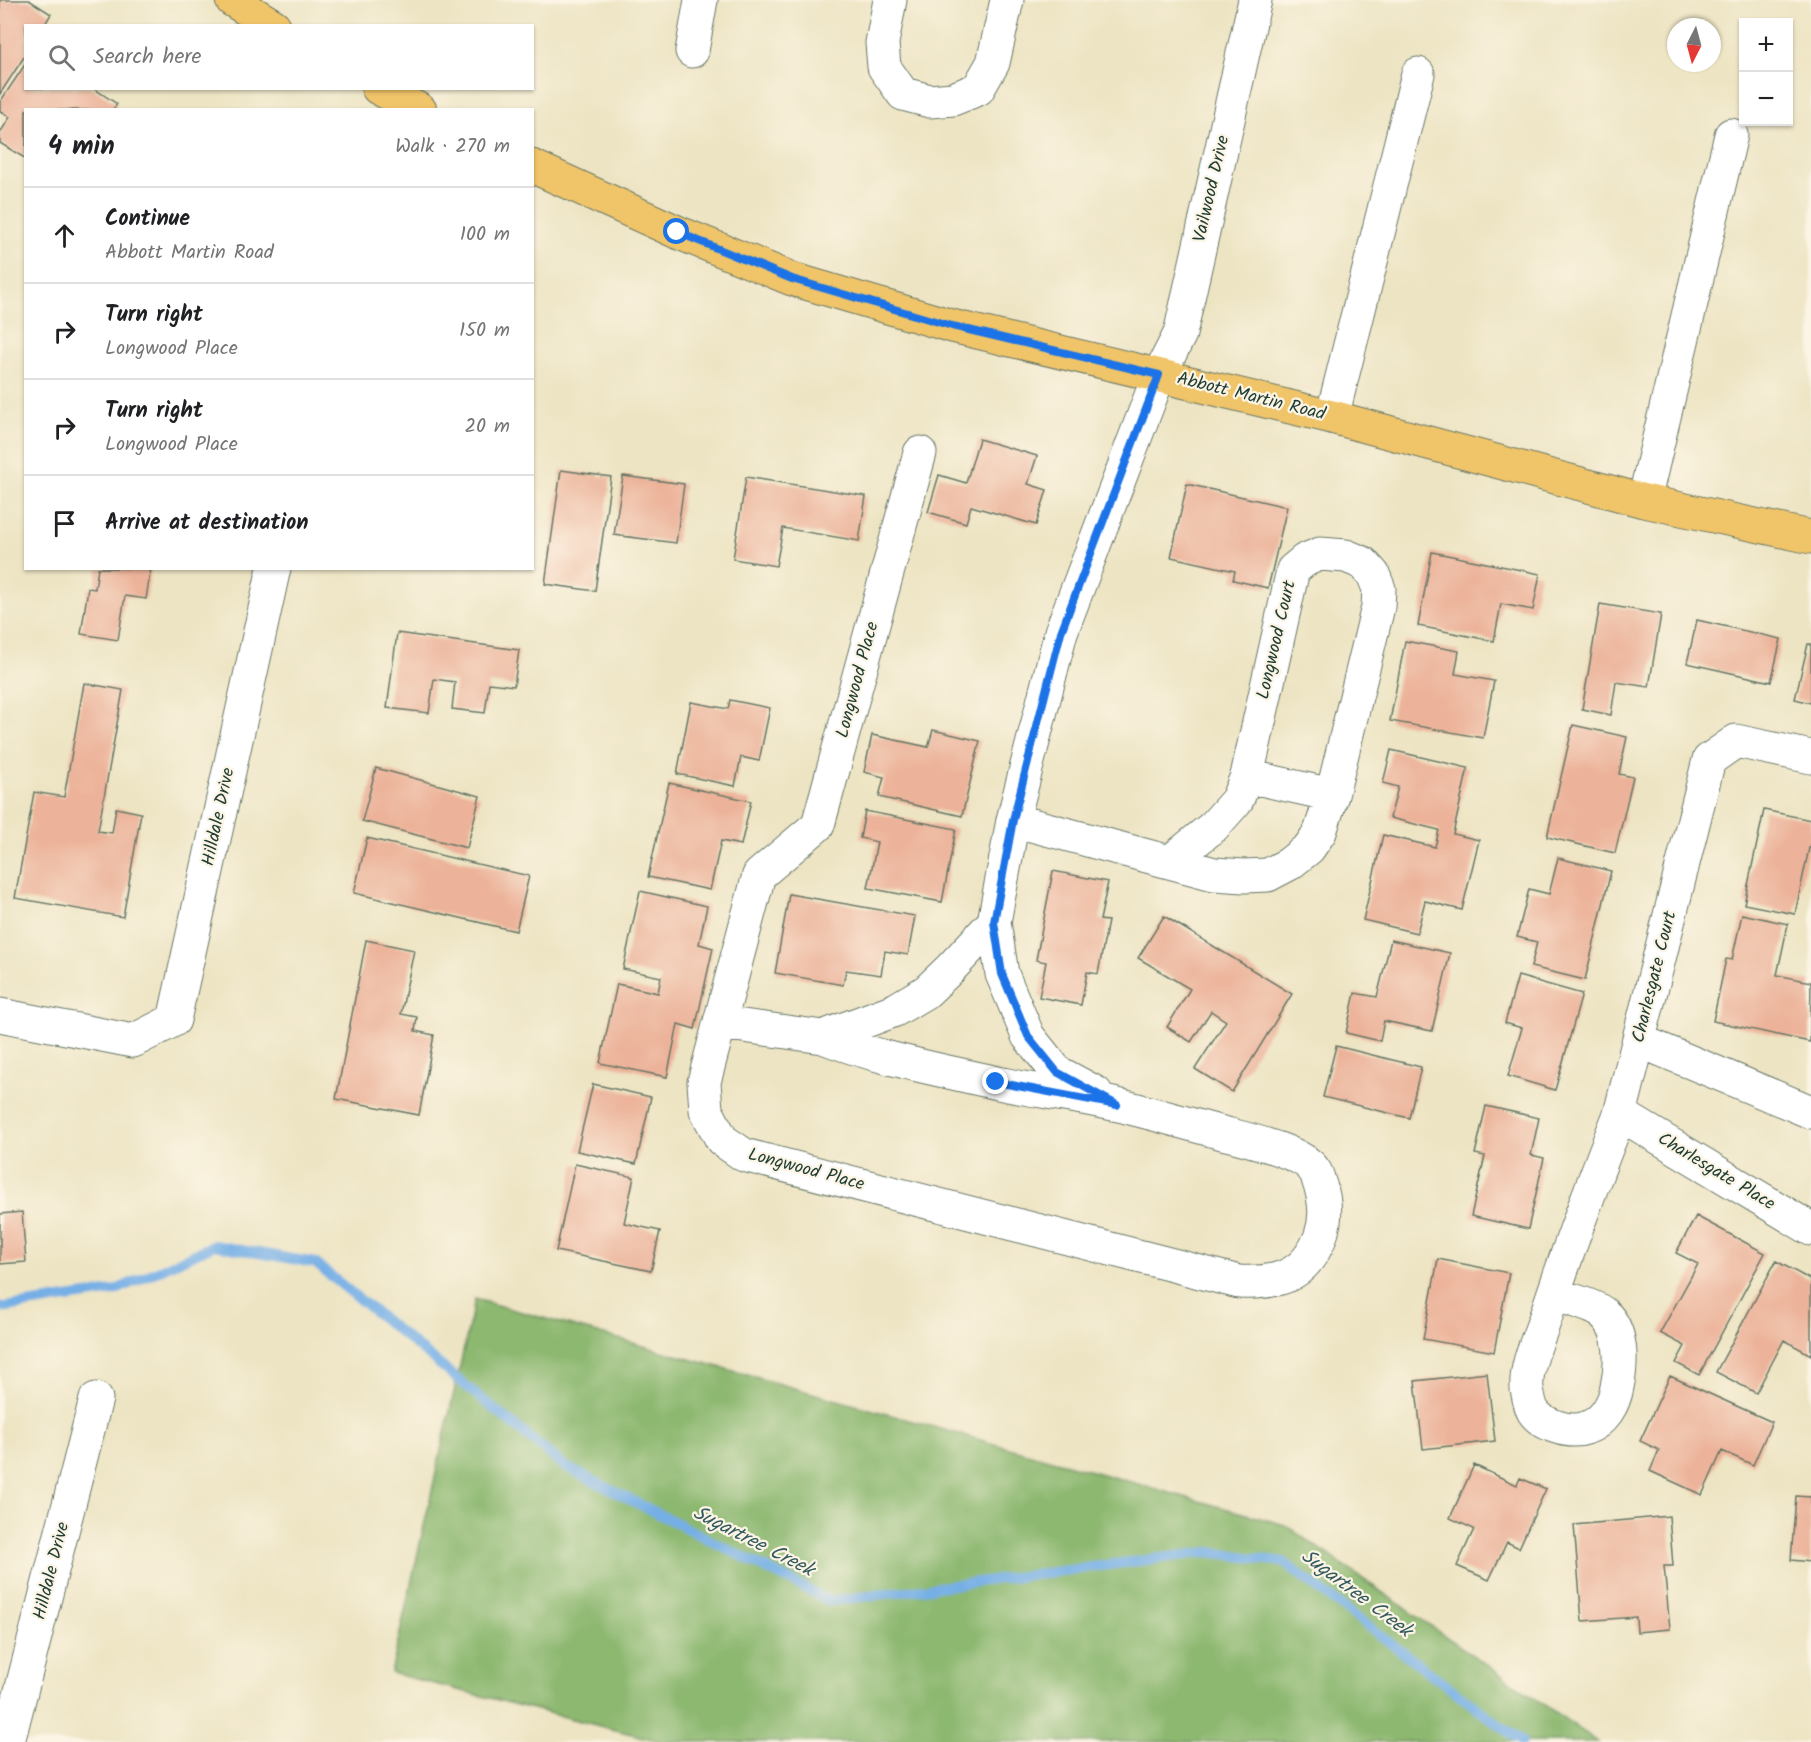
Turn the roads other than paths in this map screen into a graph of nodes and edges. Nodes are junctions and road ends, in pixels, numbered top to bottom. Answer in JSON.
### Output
{"nodes":[{"id":1,"x":232,"y":0,"type":"edge"},
{"id":2,"x":701,"y":0,"type":"edge"},
{"id":3,"x":890,"y":0,"type":"edge"},
{"id":4,"x":1007,"y":0,"type":"edge"},
{"id":5,"x":1255,"y":0,"type":"edge"},
{"id":6,"x":271,"y":24,"type":"edge"},
{"id":7,"x":692,"y":51,"type":"dead end"},
{"id":8,"x":1418,"y":74,"type":"dead end"},
{"id":9,"x":378,"y":96,"type":"edge"},
{"id":10,"x":414,"y":108,"type":"edge"},
{"id":11,"x":1731,"y":135,"type":"dead end"},
{"id":12,"x":534,"y":166,"type":"edge"},
{"id":13,"x":1159,"y":375,"type":"junction"},
{"id":14,"x":1332,"y":417,"type":"junction"},
{"id":15,"x":920,"y":453,"type":"dead end"},
{"id":16,"x":1644,"y":501,"type":"junction"},
{"id":17,"x":1811,"y":537,"type":"edge"},
{"id":18,"x":274,"y":570,"type":"edge"},
{"id":19,"x":1811,"y":757,"type":"edge"},
{"id":20,"x":1247,"y":776,"type":"junction"},
{"id":21,"x":1332,"y":795,"type":"junction"},
{"id":22,"x":1013,"y":820,"type":"junction"},
{"id":23,"x":1170,"y":862,"type":"junction"},
{"id":24,"x":994,"y":922,"type":"junction"},
{"id":25,"x":0,"y":1014,"type":"edge"},
{"id":26,"x":721,"y":1023,"type":"junction"},
{"id":27,"x":823,"y":1037,"type":"junction"},
{"id":28,"x":1640,"y":1041,"type":"junction"},
{"id":29,"x":1117,"y":1105,"type":"junction"},
{"id":30,"x":1811,"y":1112,"type":"edge"},
{"id":31,"x":1620,"y":1114,"type":"junction"},
{"id":32,"x":1811,"y":1229,"type":"edge"},
{"id":33,"x":1554,"y":1294,"type":"dead end"},
{"id":34,"x":96,"y":1399,"type":"dead end"},
{"id":35,"x":8,"y":1742,"type":"edge"}],
"edges":[{"from":1,"to":6,"type":"main road"},
{"from":2,"to":7,"type":"street"},
{"from":3,"to":4,"type":"street"},
{"from":5,"to":13,"type":"street","name":"Vailwood Drive"},
{"from":8,"to":14,"type":"street"},
{"from":9,"to":10,"type":"main road"},
{"from":11,"to":16,"type":"street"},
{"from":12,"to":13,"type":"main road","name":"Abbott Martin Road"},
{"from":13,"to":14,"type":"main road","name":"Abbott Martin Road"},
{"from":13,"to":22,"type":"street","name":"Longwood Place"},
{"from":14,"to":16,"type":"main road","name":"Abbott Martin Road"},
{"from":15,"to":26,"type":"street","name":"Longwood Place"},
{"from":16,"to":17,"type":"main road","name":"Abbott Martin Road"},
{"from":18,"to":25,"type":"street","name":"Hilldale Drive"},
{"from":19,"to":28,"type":"street","name":"Charlesgate Court"},
{"from":20,"to":21,"type":"street"},
{"from":20,"to":21,"type":"street","name":"Longwood Court"},
{"from":20,"to":23,"type":"street","name":"Longwood Court"},
{"from":21,"to":23,"type":"street","name":"Longwood Court"},
{"from":22,"to":23,"type":"street","name":"Longwood Court"},
{"from":22,"to":24,"type":"street","name":"Longwood Place"},
{"from":24,"to":27,"type":"street"},
{"from":24,"to":29,"type":"street","name":"Longwood Place"},
{"from":26,"to":27,"type":"street","name":"Longwood Place"},
{"from":26,"to":29,"type":"street","name":"Longwood Place"},
{"from":27,"to":29,"type":"street","name":"Longwood Place"},
{"from":28,"to":30,"type":"street"},
{"from":28,"to":31,"type":"street","name":"Charlesgate Court"},
{"from":31,"to":32,"type":"street","name":"Charlesgate Place"},
{"from":31,"to":33,"type":"street","name":"Charlesgate Court"},
{"from":34,"to":35,"type":"street","name":"Hilldale Drive"}]}
